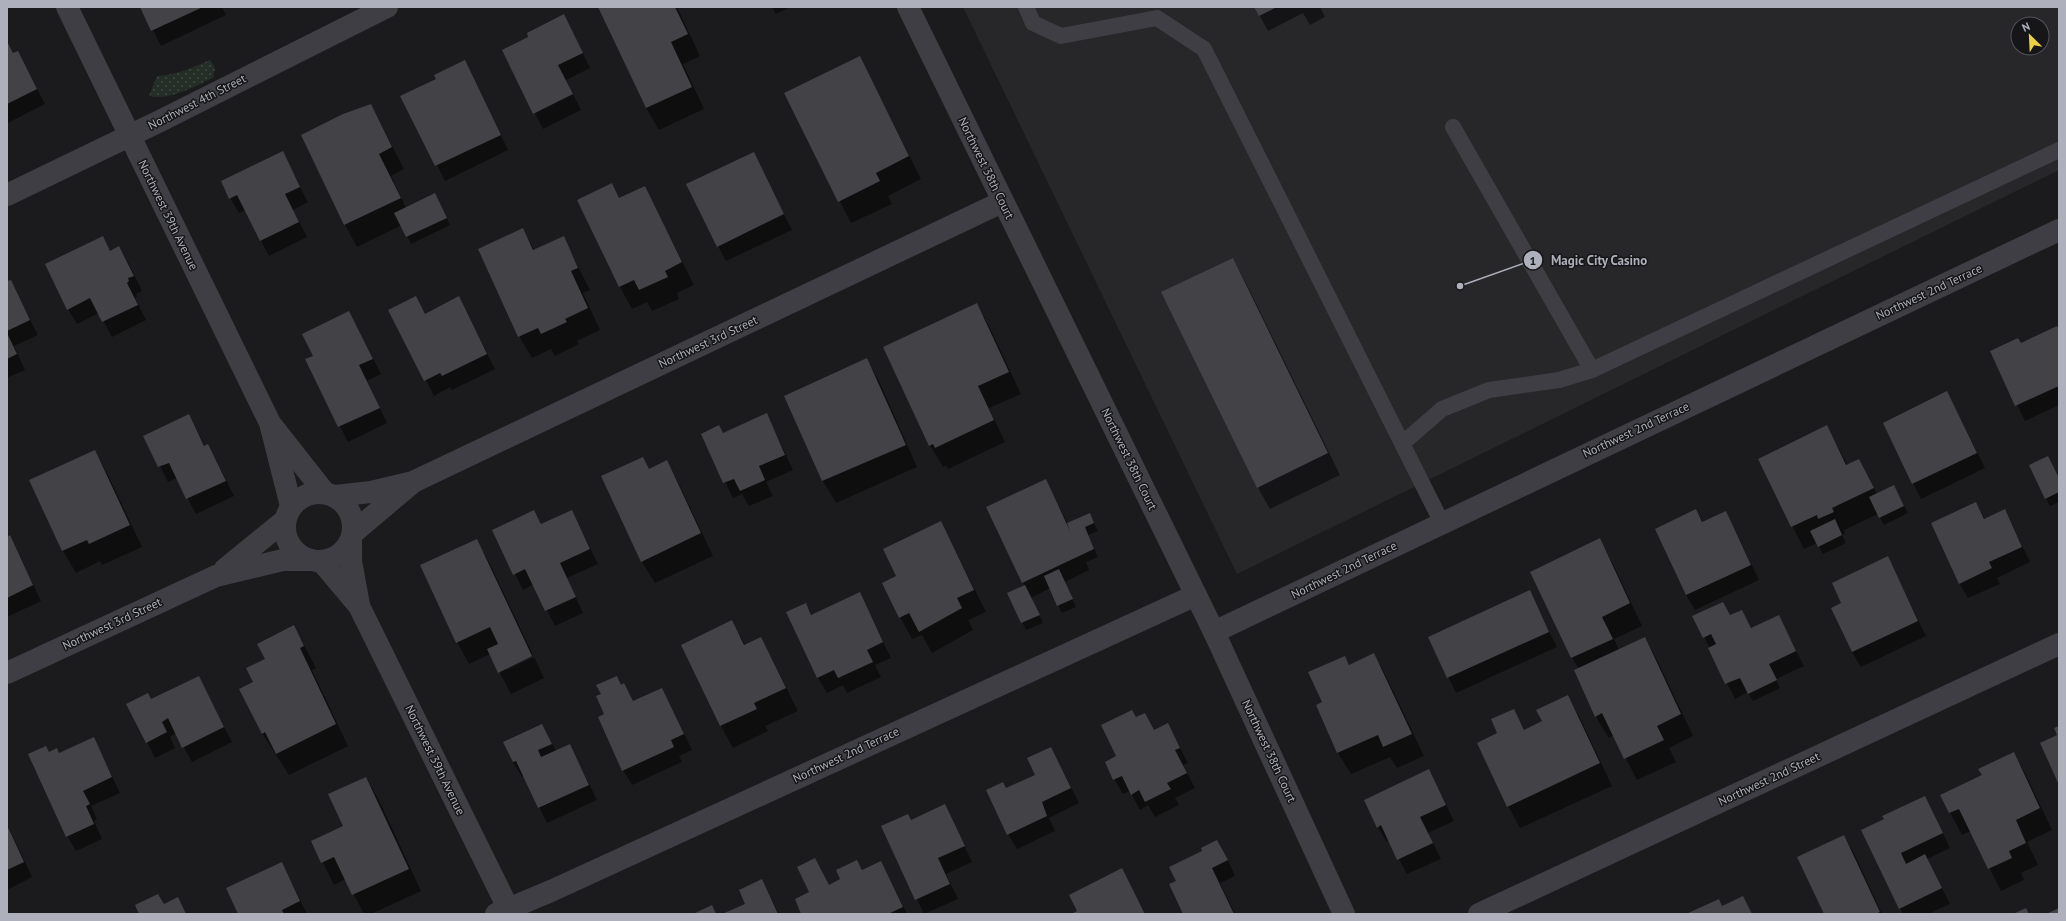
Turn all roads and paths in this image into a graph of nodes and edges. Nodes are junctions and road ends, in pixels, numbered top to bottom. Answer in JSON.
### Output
{"nodes":[{"id":1,"x":67,"y":7,"type":"edge"},
{"id":2,"x":387,"y":7,"type":"edge"},
{"id":3,"x":908,"y":7,"type":"edge"},
{"id":4,"x":1026,"y":7,"type":"edge"},
{"id":5,"x":1453,"y":127,"type":"dead end"},
{"id":6,"x":129,"y":135,"type":"junction"},
{"id":7,"x":2059,"y":150,"type":"edge"},
{"id":8,"x":7,"y":195,"type":"edge"},
{"id":9,"x":1002,"y":202,"type":"junction"},
{"id":10,"x":2059,"y":230,"type":"edge"},
{"id":11,"x":1592,"y":370,"type":"junction"},
{"id":12,"x":270,"y":423,"type":"junction"},
{"id":13,"x":1403,"y":443,"type":"junction"},
{"id":14,"x":413,"y":482,"type":"junction"},
{"id":15,"x":330,"y":494,"type":"junction"},
{"id":16,"x":288,"y":514,"type":"junction"},
{"id":17,"x":1442,"y":522,"type":"junction"},
{"id":18,"x":352,"y":536,"type":"junction"},
{"id":19,"x":315,"y":560,"type":"junction"},
{"id":20,"x":216,"y":576,"type":"junction"},
{"id":21,"x":1196,"y":595,"type":"junction"},
{"id":22,"x":359,"y":606,"type":"junction"},
{"id":23,"x":1214,"y":632,"type":"junction"},
{"id":24,"x":2059,"y":644,"type":"edge"},
{"id":25,"x":7,"y":673,"type":"edge"},
{"id":26,"x":505,"y":912,"type":"edge"},
{"id":27,"x":1344,"y":914,"type":"edge"},
{"id":28,"x":1479,"y":914,"type":"edge"}],
"edges":[{"from":1,"to":6,"type":"street","name":"Northwest 39th Avenue"},
{"from":2,"to":6,"type":"street","name":"Northwest 4th Street"},
{"from":3,"to":9,"type":"street","name":"Northwest 38th Court"},
{"from":4,"to":13,"type":"lane"},
{"from":5,"to":11,"type":"lane"},
{"from":6,"to":8,"type":"street","name":"Northwest 4th Street"},
{"from":6,"to":12,"type":"street","name":"Northwest 39th Avenue"},
{"from":7,"to":11,"type":"lane"},
{"from":9,"to":14,"type":"street","name":"Northwest 3rd Street"},
{"from":9,"to":21,"type":"street","name":"Northwest 38th Court"},
{"from":10,"to":17,"type":"street","name":"Northwest 2nd Terrace"},
{"from":11,"to":13,"type":"lane"},
{"from":12,"to":15,"type":"street","name":"Northwest 39th Avenue"},
{"from":12,"to":16,"type":"street","name":"Northwest 39th Avenue"},
{"from":13,"to":17,"type":"lane"},
{"from":14,"to":15,"type":"street","name":"Northwest 3rd Street"},
{"from":14,"to":18,"type":"street","name":"Northwest 3rd Street"},
{"from":15,"to":16,"type":"street"},
{"from":15,"to":18,"type":"street"},
{"from":16,"to":19,"type":"street"},
{"from":16,"to":20,"type":"street","name":"Northwest 3rd Street"},
{"from":17,"to":23,"type":"street","name":"Northwest 2nd Terrace"},
{"from":18,"to":19,"type":"street"},
{"from":18,"to":22,"type":"street","name":"Northwest 39th Avenue"},
{"from":19,"to":20,"type":"street","name":"Northwest 3rd Street"},
{"from":19,"to":22,"type":"street","name":"Northwest 39th Avenue"},
{"from":20,"to":25,"type":"street","name":"Northwest 3rd Street"},
{"from":21,"to":23,"type":"street","name":"Northwest 38th Court"},
{"from":21,"to":26,"type":"street","name":"Northwest 2nd Terrace"},
{"from":22,"to":26,"type":"street","name":"Northwest 39th Avenue"},
{"from":23,"to":27,"type":"street","name":"Northwest 38th Court"},
{"from":24,"to":28,"type":"street","name":"Northwest 2nd Street"}]}
